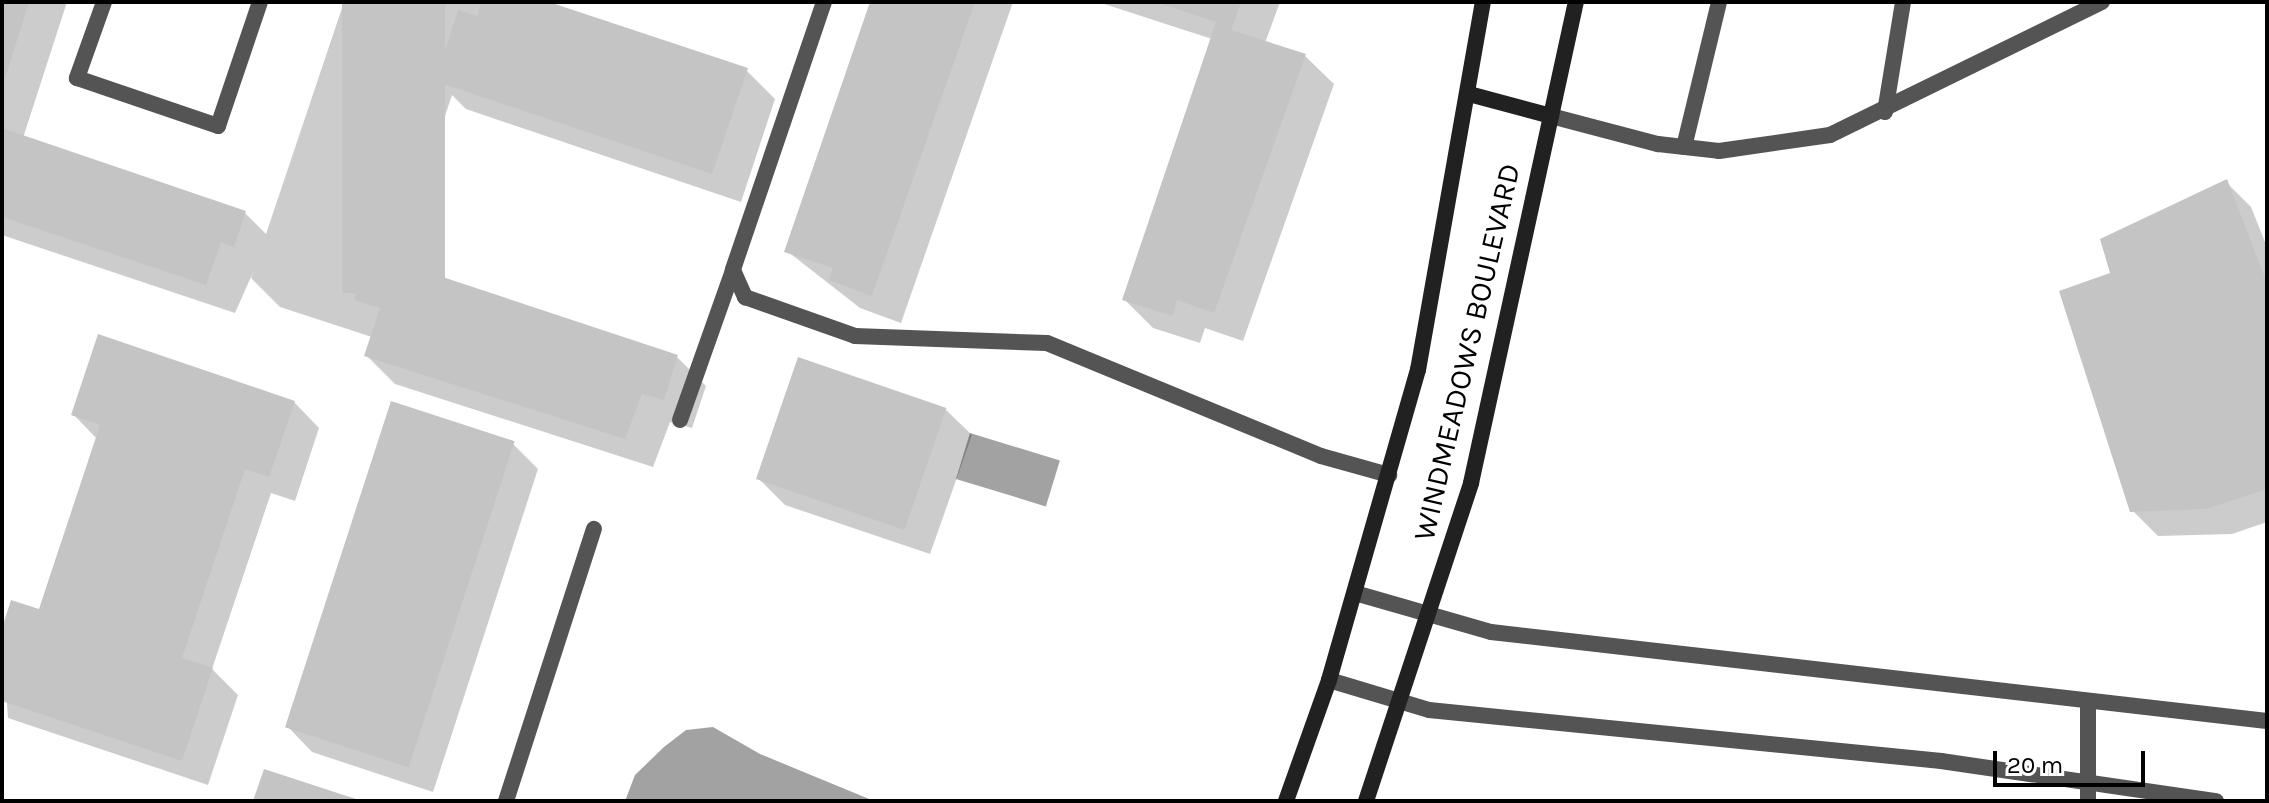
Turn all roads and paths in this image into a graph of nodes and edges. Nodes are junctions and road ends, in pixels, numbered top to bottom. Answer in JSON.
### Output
{"nodes":[{"id":1,"x":104,"y":2,"type":"edge"},
{"id":2,"x":260,"y":2,"type":"edge"},
{"id":3,"x":824,"y":2,"type":"edge"},
{"id":4,"x":1483,"y":2,"type":"edge"},
{"id":5,"x":1576,"y":2,"type":"edge"},
{"id":6,"x":1719,"y":2,"type":"edge"},
{"id":7,"x":1903,"y":2,"type":"edge"},
{"id":8,"x":2102,"y":2,"type":"edge"},
{"id":9,"x":1469,"y":94,"type":"junction"},
{"id":10,"x":1885,"y":112,"type":"junction"},
{"id":11,"x":1551,"y":116,"type":"junction"},
{"id":12,"x":1684,"y":147,"type":"junction"},
{"id":13,"x":733,"y":270,"type":"junction"},
{"id":14,"x":680,"y":420,"type":"dead end"},
{"id":15,"x":1389,"y":475,"type":"junction"},
{"id":16,"x":594,"y":529,"type":"dead end"},
{"id":17,"x":1355,"y":593,"type":"junction"},
{"id":18,"x":1429,"y":614,"type":"junction"},
{"id":19,"x":1329,"y":680,"type":"junction"},
{"id":20,"x":2088,"y":702,"type":"junction"},
{"id":21,"x":1401,"y":704,"type":"junction"},
{"id":22,"x":2267,"y":721,"type":"edge"},
{"id":23,"x":2088,"y":783,"type":"junction"},
{"id":24,"x":506,"y":801,"type":"edge"},
{"id":25,"x":1286,"y":801,"type":"edge"},
{"id":26,"x":1366,"y":801,"type":"edge"},
{"id":27,"x":2088,"y":801,"type":"edge"},
{"id":28,"x":2216,"y":801,"type":"edge"}],
"edges":[{"from":1,"to":2,"type":"street"},
{"from":3,"to":13,"type":"street"},
{"from":4,"to":9,"type":"street","name":"WINDMEADOWS BOULEVARD"},
{"from":5,"to":11,"type":"street","name":"WINDMEADOWS BOULEVARD"},
{"from":6,"to":12,"type":"street"},
{"from":7,"to":10,"type":"street"},
{"from":8,"to":10,"type":"street"},
{"from":9,"to":11,"type":"street"},
{"from":9,"to":15,"type":"street","name":"WINDMEADOWS BOULEVARD"},
{"from":10,"to":12,"type":"street"},
{"from":11,"to":12,"type":"street"},
{"from":11,"to":18,"type":"street","name":"WINDMEADOWS BOULEVARD"},
{"from":13,"to":14,"type":"street"},
{"from":13,"to":15,"type":"street"},
{"from":15,"to":17,"type":"street","name":"WINDMEADOWS BOULEVARD"},
{"from":16,"to":24,"type":"street"},
{"from":17,"to":18,"type":"street"},
{"from":17,"to":19,"type":"street","name":"WINDMEADOWS BOULEVARD"},
{"from":18,"to":20,"type":"street"},
{"from":18,"to":21,"type":"street","name":"WINDMEADOWS BOULEVARD"},
{"from":19,"to":21,"type":"street"},
{"from":19,"to":25,"type":"street","name":"WINDMEADOWS BOULEVARD"},
{"from":20,"to":22,"type":"street"},
{"from":20,"to":23,"type":"street"},
{"from":21,"to":23,"type":"street"},
{"from":21,"to":26,"type":"street","name":"WINDMEADOWS BOULEVARD"},
{"from":23,"to":27,"type":"street"},
{"from":23,"to":28,"type":"street"}]}
